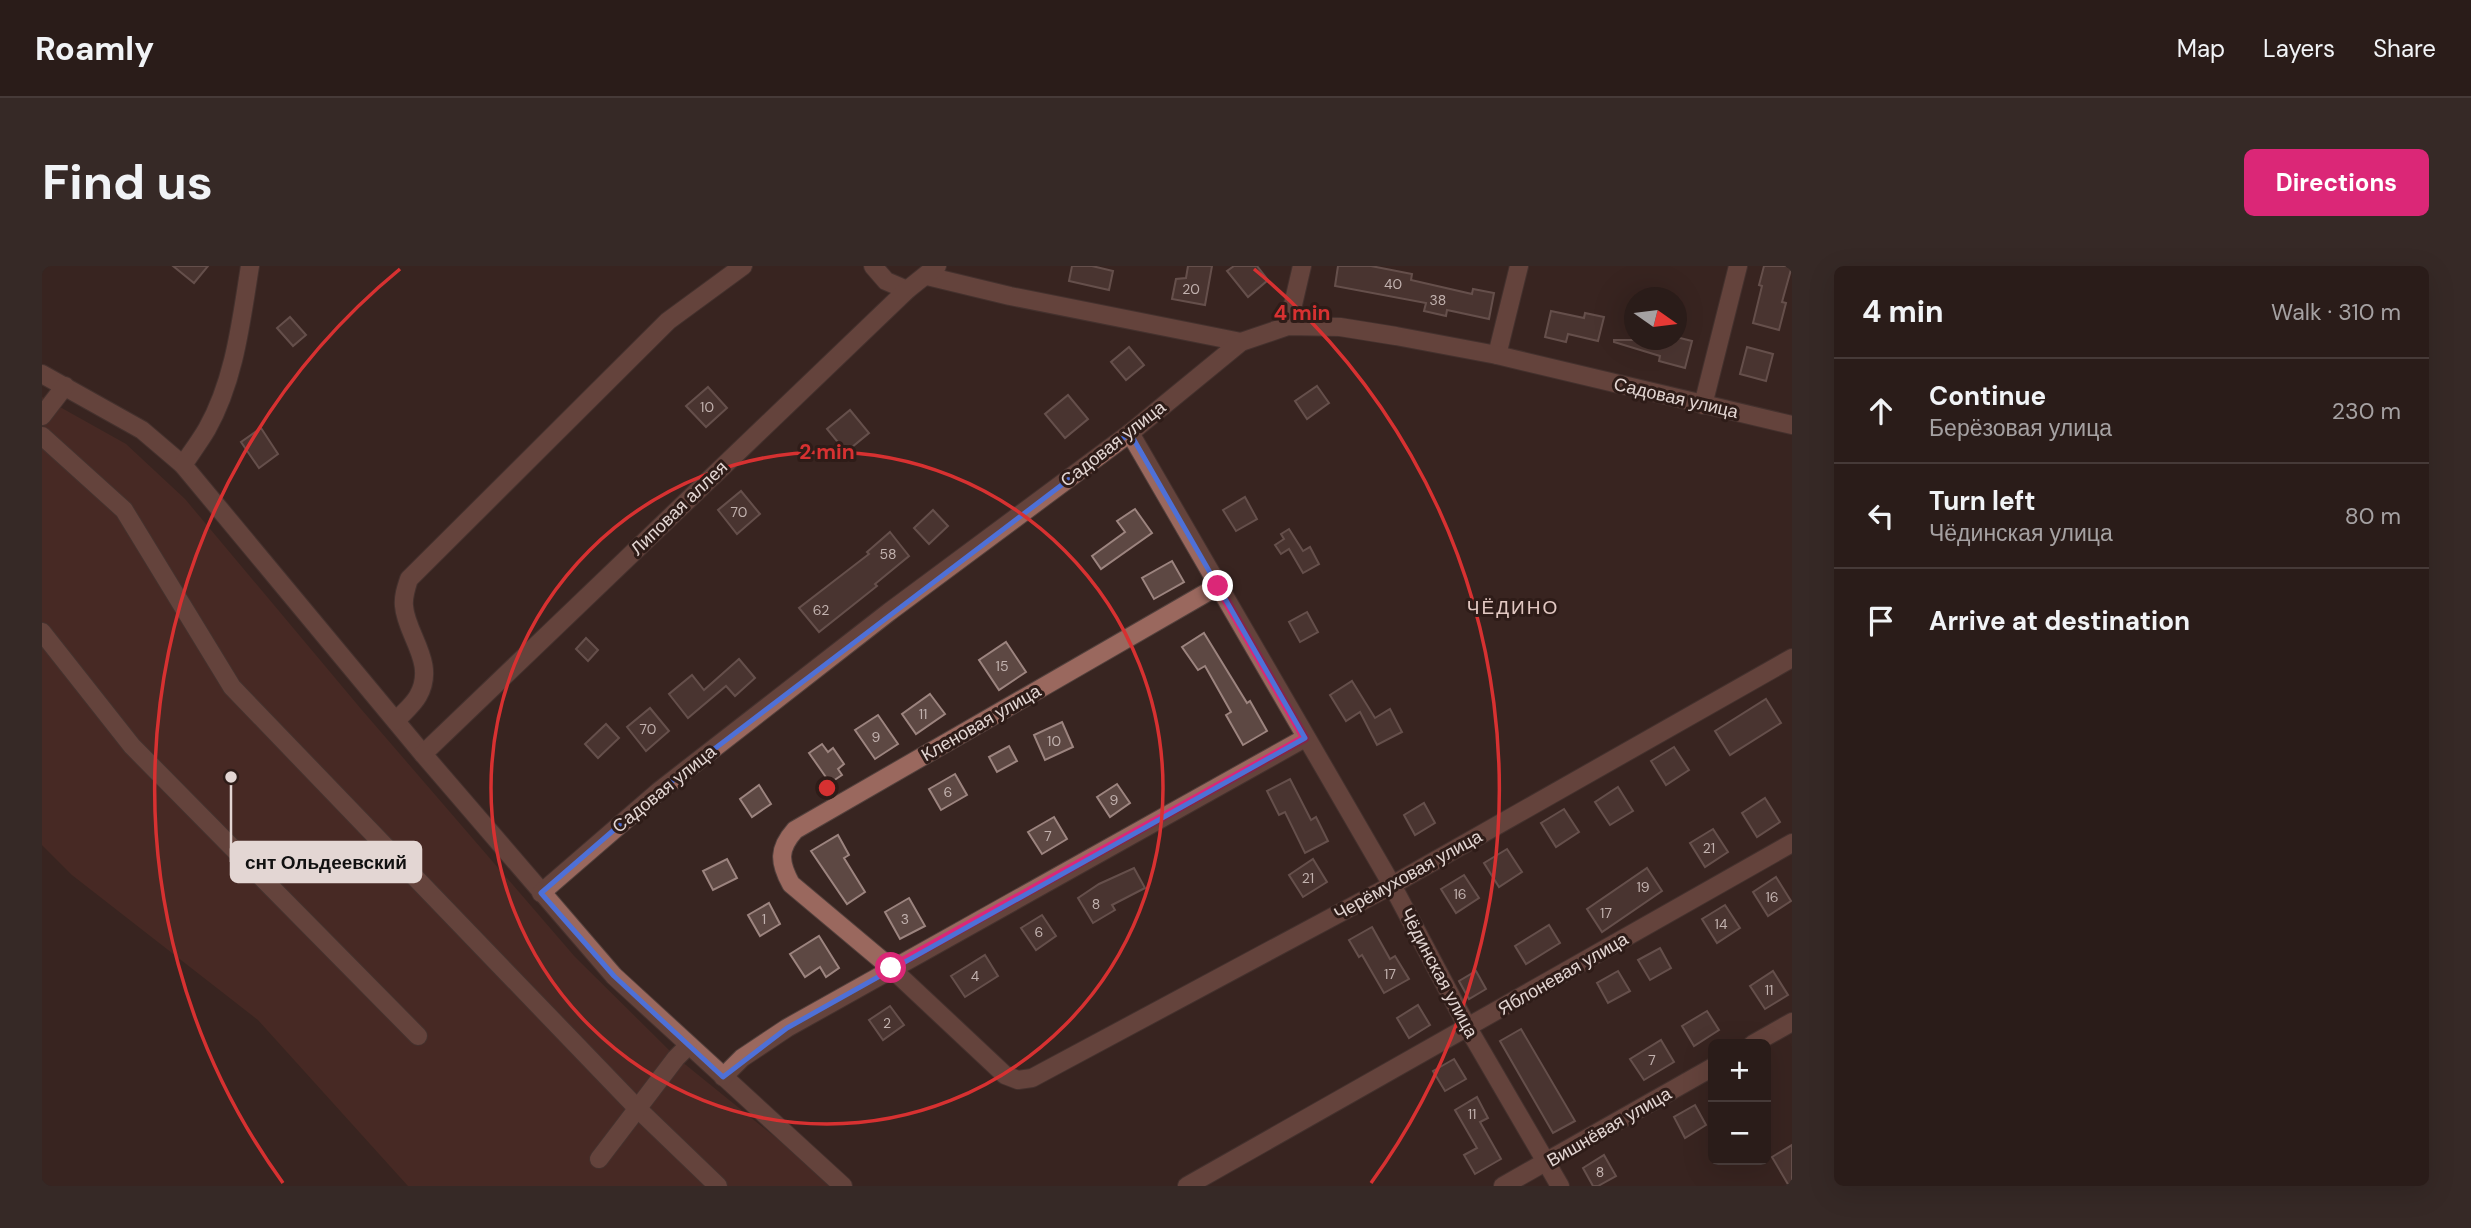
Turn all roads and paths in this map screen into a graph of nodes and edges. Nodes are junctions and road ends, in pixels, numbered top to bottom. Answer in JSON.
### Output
{"nodes":[{"id":1,"x":250,"y":266,"type":"edge"},
{"id":2,"x":743,"y":266,"type":"edge"},
{"id":3,"x":873,"y":266,"type":"edge"},
{"id":4,"x":1302,"y":266,"type":"edge"},
{"id":5,"x":1519,"y":266,"type":"edge"},
{"id":6,"x":1738,"y":266,"type":"edge"},
{"id":7,"x":932,"y":271,"type":"edge"},
{"id":8,"x":907,"y":290,"type":"junction"},
{"id":9,"x":1288,"y":326,"type":"junction"},
{"id":10,"x":1241,"y":342,"type":"junction"},
{"id":11,"x":1497,"y":355,"type":"junction"},
{"id":12,"x":42,"y":374,"type":"edge"},
{"id":13,"x":65,"y":386,"type":"junction"},
{"id":14,"x":1703,"y":405,"type":"junction"},
{"id":15,"x":42,"y":416,"type":"edge"},
{"id":16,"x":1792,"y":425,"type":"edge"},
{"id":17,"x":1130,"y":433,"type":"junction"},
{"id":18,"x":42,"y":436,"type":"edge"},
{"id":19,"x":183,"y":465,"type":"junction"},
{"id":20,"x":1218,"y":586,"type":"junction"},
{"id":21,"x":42,"y":632,"type":"edge"},
{"id":22,"x":1792,"y":658,"type":"edge"},
{"id":23,"x":396,"y":721,"type":"junction"},
{"id":24,"x":1305,"y":738,"type":"junction"},
{"id":25,"x":423,"y":754,"type":"junction"},
{"id":26,"x":1792,"y":843,"type":"edge"},
{"id":27,"x":1392,"y":884,"type":"junction"},
{"id":28,"x":541,"y":893,"type":"junction"},
{"id":29,"x":891,"y":968,"type":"junction"},
{"id":30,"x":1792,"y":1022,"type":"edge"},
{"id":31,"x":1468,"y":1028,"type":"junction"},
{"id":32,"x":418,"y":1036,"type":"dead end"},
{"id":33,"x":1763,"y":1039,"type":"edge"},
{"id":34,"x":688,"y":1046,"type":"junction"},
{"id":35,"x":1708,"y":1070,"type":"edge"},
{"id":36,"x":723,"y":1077,"type":"junction"},
{"id":37,"x":638,"y":1110,"type":"junction"},
{"id":38,"x":599,"y":1159,"type":"dead end"},
{"id":39,"x":1547,"y":1162,"type":"junction"},
{"id":40,"x":718,"y":1186,"type":"edge"},
{"id":41,"x":844,"y":1186,"type":"edge"},
{"id":42,"x":1187,"y":1186,"type":"edge"},
{"id":43,"x":1503,"y":1186,"type":"edge"},
{"id":44,"x":1560,"y":1186,"type":"edge"}],
"edges":[{"from":1,"to":19,"type":"street"},
{"from":2,"to":23,"type":"street"},
{"from":3,"to":8,"type":"street"},
{"from":4,"to":9,"type":"street"},
{"from":5,"to":11,"type":"street"},
{"from":6,"to":14,"type":"street"},
{"from":7,"to":8,"type":"street","name":"Липовая аллея"},
{"from":7,"to":10,"type":"street"},
{"from":8,"to":25,"type":"street","name":"Липовая аллея"},
{"from":9,"to":10,"type":"street","name":"Садовая улица"},
{"from":9,"to":11,"type":"street","name":"Садовая улица"},
{"from":10,"to":17,"type":"street","name":"Садовая улица"},
{"from":11,"to":14,"type":"street","name":"Садовая улица"},
{"from":12,"to":13,"type":"street"},
{"from":13,"to":15,"type":"street"},
{"from":13,"to":19,"type":"street"},
{"from":14,"to":16,"type":"street","name":"Садовая улица"},
{"from":17,"to":20,"type":"street","name":"Чёдинская улица"},
{"from":17,"to":28,"type":"street","name":"Садовая улица"},
{"from":18,"to":37,"type":"street"},
{"from":19,"to":23,"type":"street"},
{"from":20,"to":24,"type":"street","name":"Чёдинская улица"},
{"from":20,"to":29,"type":"street","name":"Кленовая улица"},
{"from":21,"to":32,"type":"street"},
{"from":22,"to":27,"type":"street","name":"Черёмуховая улица"},
{"from":23,"to":25,"type":"street"},
{"from":24,"to":27,"type":"street","name":"Чёдинская улица"},
{"from":24,"to":29,"type":"street"},
{"from":25,"to":28,"type":"street"},
{"from":26,"to":31,"type":"street","name":"Яблоневая улица"},
{"from":27,"to":29,"type":"street","name":"Черёмуховая улица"},
{"from":27,"to":31,"type":"street","name":"Чёдинская улица"},
{"from":28,"to":34,"type":"street"},
{"from":29,"to":36,"type":"street"},
{"from":30,"to":33,"type":"street"},
{"from":31,"to":39,"type":"street","name":"Чёдинская улица"},
{"from":31,"to":42,"type":"street","name":"Яблоневая улица"},
{"from":34,"to":36,"type":"street"},
{"from":34,"to":37,"type":"street"},
{"from":35,"to":39,"type":"street","name":"Вишнёвая улица"},
{"from":36,"to":41,"type":"street"},
{"from":37,"to":38,"type":"street"},
{"from":37,"to":40,"type":"street"},
{"from":39,"to":43,"type":"street","name":"Вишнёвая улица"},
{"from":39,"to":44,"type":"street","name":"Чёдинская улица"}]}
